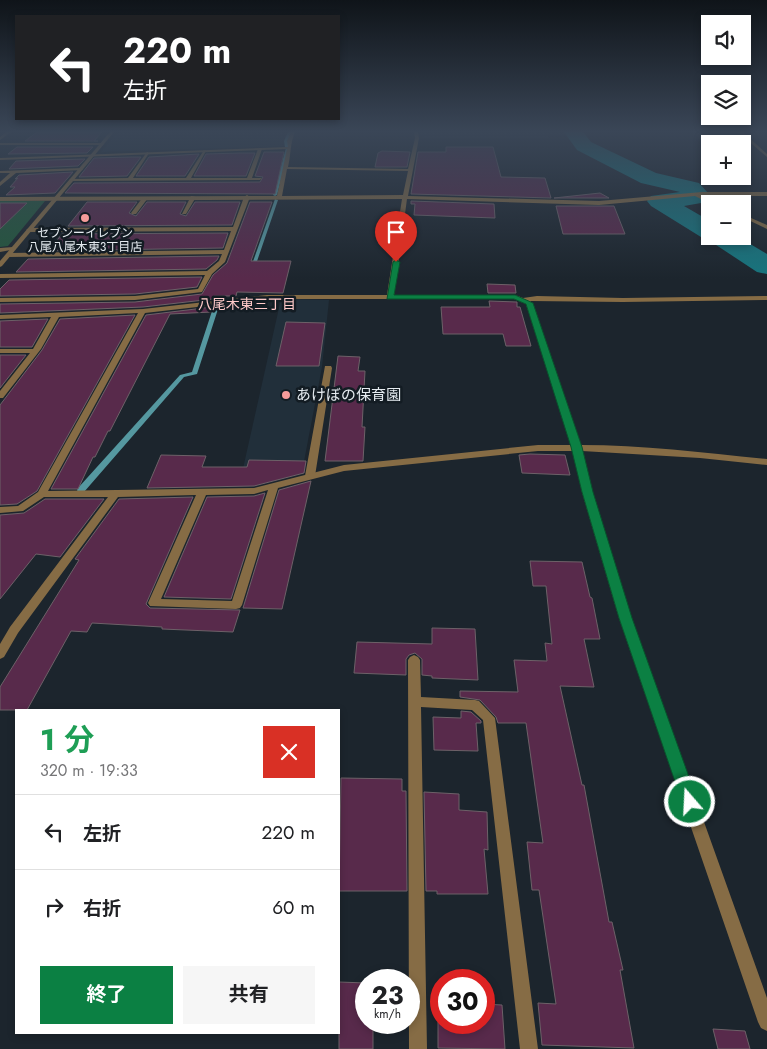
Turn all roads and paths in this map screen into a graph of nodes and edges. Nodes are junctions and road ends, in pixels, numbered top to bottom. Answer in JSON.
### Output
{"nodes":[{"id":1,"x":70,"y":181,"type":"edge"},
{"id":2,"x":283,"y":181,"type":"edge"},
{"id":3,"x":409,"y":181,"type":"edge"},
{"id":4,"x":767,"y":194,"type":"edge"},
{"id":5,"x":696,"y":195,"type":"junction"},
{"id":6,"x":279,"y":196,"type":"junction"},
{"id":7,"x":248,"y":197,"type":"junction"},
{"id":8,"x":405,"y":197,"type":"junction"},
{"id":9,"x":701,"y":197,"type":"edge"},
{"id":10,"x":145,"y":198,"type":"junction"},
{"id":11,"x":193,"y":198,"type":"junction"},
{"id":12,"x":55,"y":199,"type":"junction"},
{"id":13,"x":0,"y":200,"type":"edge"},
{"id":14,"x":134,"y":213,"type":"dead end"},
{"id":15,"x":184,"y":214,"type":"dead end"},
{"id":16,"x":751,"y":219,"type":"edge"},
{"id":17,"x":767,"y":227,"type":"edge"},
{"id":18,"x":235,"y":229,"type":"junction"},
{"id":19,"x":29,"y":230,"type":"junction"},
{"id":20,"x":13,"y":249,"type":"junction"},
{"id":21,"x":0,"y":250,"type":"edge"},
{"id":22,"x":226,"y":252,"type":"junction"},
{"id":23,"x":9,"y":255,"type":"junction"},
{"id":24,"x":0,"y":265,"type":"edge"},
{"id":25,"x":209,"y":273,"type":"junction"},
{"id":26,"x":0,"y":276,"type":"edge"},
{"id":27,"x":390,"y":298,"type":"junction"},
{"id":28,"x":767,"y":298,"type":"edge"},
{"id":29,"x":0,"y":300,"type":"edge"},
{"id":30,"x":521,"y":300,"type":"junction"},
{"id":31,"x":143,"y":311,"type":"junction"},
{"id":32,"x":56,"y":315,"type":"junction"},
{"id":33,"x":0,"y":317,"type":"edge"},
{"id":34,"x":0,"y":351,"type":"edge"},
{"id":35,"x":35,"y":352,"type":"junction"},
{"id":36,"x":328,"y":368,"type":"dead end"},
{"id":37,"x":0,"y":396,"type":"edge"},
{"id":38,"x":576,"y":447,"type":"junction"},
{"id":39,"x":767,"y":462,"type":"edge"},
{"id":40,"x":310,"y":476,"type":"junction"},
{"id":41,"x":274,"y":486,"type":"junction"},
{"id":42,"x":202,"y":492,"type":"junction"},
{"id":43,"x":42,"y":494,"type":"junction"},
{"id":44,"x":115,"y":494,"type":"junction"},
{"id":45,"x":0,"y":510,"type":"edge"},
{"id":46,"x":0,"y":654,"type":"edge"},
{"id":47,"x":414,"y":660,"type":"dead end"},
{"id":48,"x":414,"y":702,"type":"junction"},
{"id":49,"x":767,"y":1022,"type":"edge"},
{"id":50,"x":418,"y":1049,"type":"edge"},
{"id":51,"x":529,"y":1049,"type":"edge"}],
"edges":[{"from":1,"to":12,"type":"street"},
{"from":2,"to":6,"type":"street"},
{"from":3,"to":8,"type":"street"},
{"from":4,"to":5,"type":"street"},
{"from":5,"to":8,"type":"street"},
{"from":5,"to":9,"type":"street"},
{"from":6,"to":7,"type":"street"},
{"from":6,"to":8,"type":"street"},
{"from":7,"to":11,"type":"street"},
{"from":7,"to":18,"type":"street"},
{"from":8,"to":27,"type":"street"},
{"from":10,"to":11,"type":"street"},
{"from":10,"to":12,"type":"street"},
{"from":10,"to":14,"type":"street"},
{"from":11,"to":15,"type":"street"},
{"from":12,"to":13,"type":"street"},
{"from":12,"to":19,"type":"street"},
{"from":16,"to":17,"type":"street"},
{"from":18,"to":19,"type":"street"},
{"from":18,"to":22,"type":"street"},
{"from":19,"to":20,"type":"street"},
{"from":20,"to":21,"type":"street"},
{"from":20,"to":23,"type":"street"},
{"from":22,"to":23,"type":"street"},
{"from":22,"to":25,"type":"street"},
{"from":23,"to":24,"type":"street"},
{"from":25,"to":26,"type":"street"},
{"from":25,"to":29,"type":"street"},
{"from":27,"to":30,"type":"street"},
{"from":27,"to":31,"type":"street"},
{"from":28,"to":30,"type":"street"},
{"from":30,"to":38,"type":"street"},
{"from":31,"to":32,"type":"street"},
{"from":31,"to":43,"type":"street"},
{"from":32,"to":33,"type":"street"},
{"from":32,"to":35,"type":"street"},
{"from":34,"to":35,"type":"street"},
{"from":35,"to":37,"type":"street"},
{"from":36,"to":40,"type":"street"},
{"from":38,"to":39,"type":"street"},
{"from":38,"to":40,"type":"street"},
{"from":38,"to":49,"type":"street"},
{"from":40,"to":41,"type":"street"},
{"from":41,"to":42,"type":"street"},
{"from":41,"to":42,"type":"street"},
{"from":42,"to":44,"type":"street"},
{"from":43,"to":44,"type":"street"},
{"from":43,"to":45,"type":"street"},
{"from":44,"to":46,"type":"street"},
{"from":47,"to":48,"type":"street"},
{"from":48,"to":50,"type":"street"},
{"from":48,"to":51,"type":"street"}]}
